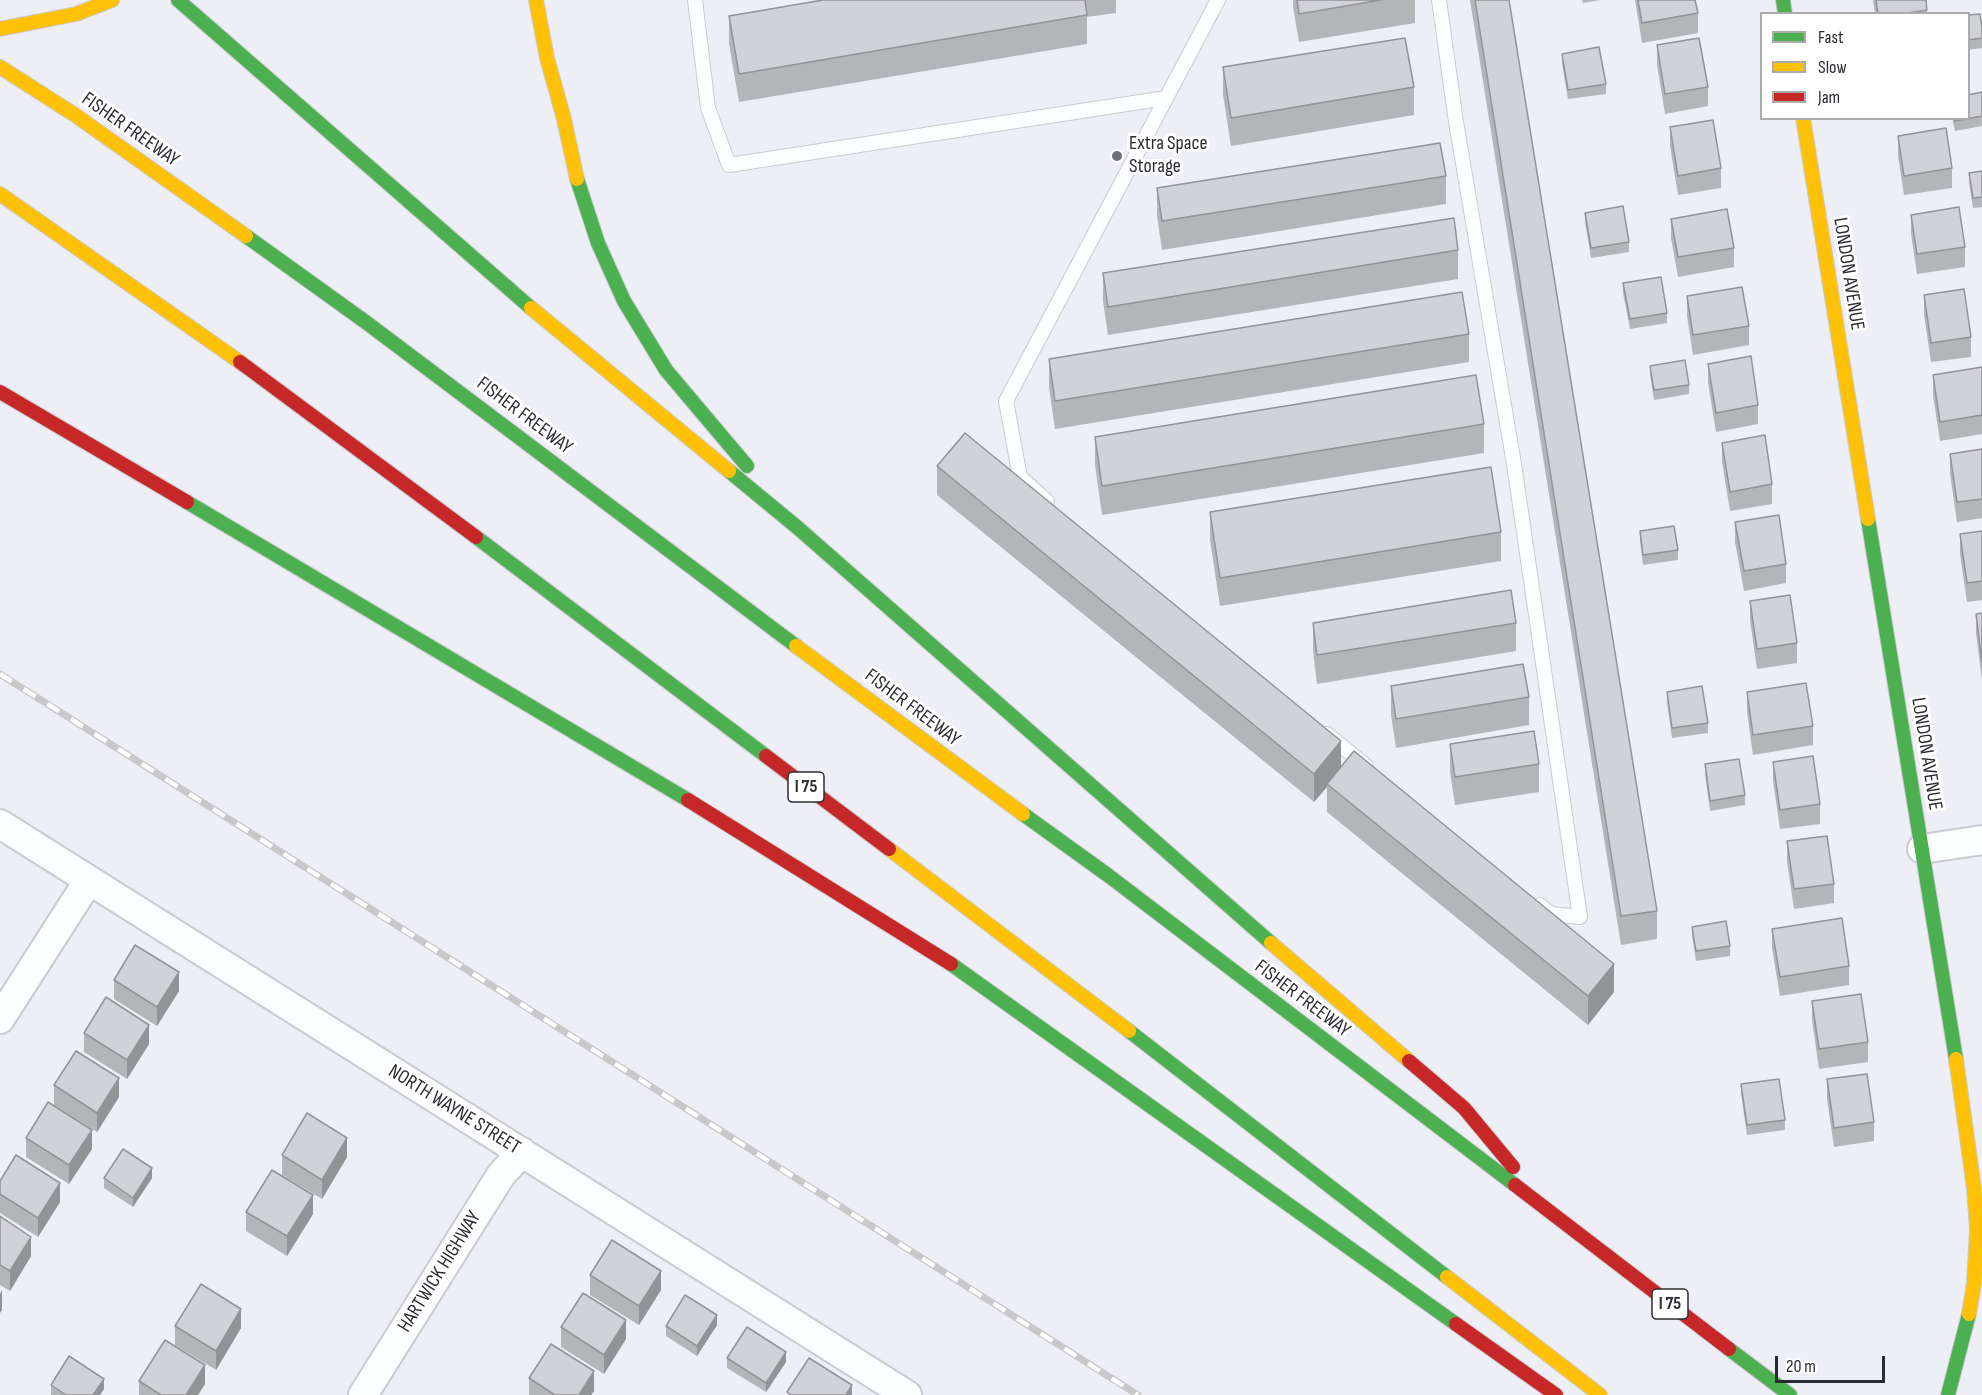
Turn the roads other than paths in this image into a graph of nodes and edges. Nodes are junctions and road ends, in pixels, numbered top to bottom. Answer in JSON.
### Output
{"nodes":[{"id":1,"x":112,"y":0,"type":"edge"},
{"id":2,"x":178,"y":0,"type":"edge"},
{"id":3,"x":536,"y":0,"type":"edge"},
{"id":4,"x":695,"y":0,"type":"edge"},
{"id":5,"x":1218,"y":0,"type":"edge"},
{"id":6,"x":1439,"y":0,"type":"edge"},
{"id":7,"x":0,"y":29,"type":"edge"},
{"id":8,"x":0,"y":67,"type":"edge"},
{"id":9,"x":1166,"y":98,"type":"junction"},
{"id":10,"x":1803,"y":120,"type":"edge"},
{"id":11,"x":0,"y":194,"type":"edge"},
{"id":12,"x":0,"y":392,"type":"edge"},
{"id":13,"x":1054,"y":508,"type":"edge"},
{"id":14,"x":798,"y":528,"type":"junction"},
{"id":15,"x":1321,"y":729,"type":"edge"},
{"id":16,"x":1376,"y":775,"type":"edge"},
{"id":17,"x":0,"y":824,"type":"edge"},
{"id":18,"x":1982,"y":840,"type":"edge"},
{"id":19,"x":1922,"y":849,"type":"junction"},
{"id":20,"x":89,"y":880,"type":"junction"},
{"id":21,"x":1532,"y":899,"type":"edge"},
{"id":22,"x":0,"y":1019,"type":"edge"},
{"id":23,"x":522,"y":1152,"type":"junction"},
{"id":24,"x":1550,"y":1212,"type":"junction"},
{"id":25,"x":363,"y":1395,"type":"edge"},
{"id":26,"x":907,"y":1395,"type":"edge"},
{"id":27,"x":1557,"y":1395,"type":"edge"},
{"id":28,"x":1600,"y":1395,"type":"edge"},
{"id":29,"x":1791,"y":1395,"type":"edge"},
{"id":30,"x":1948,"y":1395,"type":"edge"}],
"edges":[{"from":1,"to":7,"type":"main road"},
{"from":2,"to":14,"type":"main road"},
{"from":3,"to":14,"type":"main road"},
{"from":4,"to":9,"type":"lane"},
{"from":5,"to":9,"type":"lane"},
{"from":6,"to":21,"type":"lane"},
{"from":8,"to":24,"type":"main road","name":"FISHER FREEWAY","number":"I 75"},
{"from":9,"to":13,"type":"lane"},
{"from":10,"to":19,"type":"main road","name":"LONDON AVENUE"},
{"from":11,"to":28,"type":"main road","number":"I 75"},
{"from":12,"to":27,"type":"main road"},
{"from":14,"to":24,"type":"main road"},
{"from":15,"to":16,"type":"lane"},
{"from":17,"to":20,"type":"street","name":"NORTH WAYNE STREET"},
{"from":18,"to":19,"type":"street"},
{"from":19,"to":30,"type":"main road","name":"LONDON AVENUE"},
{"from":20,"to":22,"type":"street"},
{"from":20,"to":23,"type":"street","name":"NORTH WAYNE STREET"},
{"from":23,"to":25,"type":"street","name":"HARTWICK HIGHWAY"},
{"from":23,"to":26,"type":"street","name":"NORTH WAYNE STREET"},
{"from":24,"to":29,"type":"main road","name":"FISHER FREEWAY","number":"I 75"}]}
